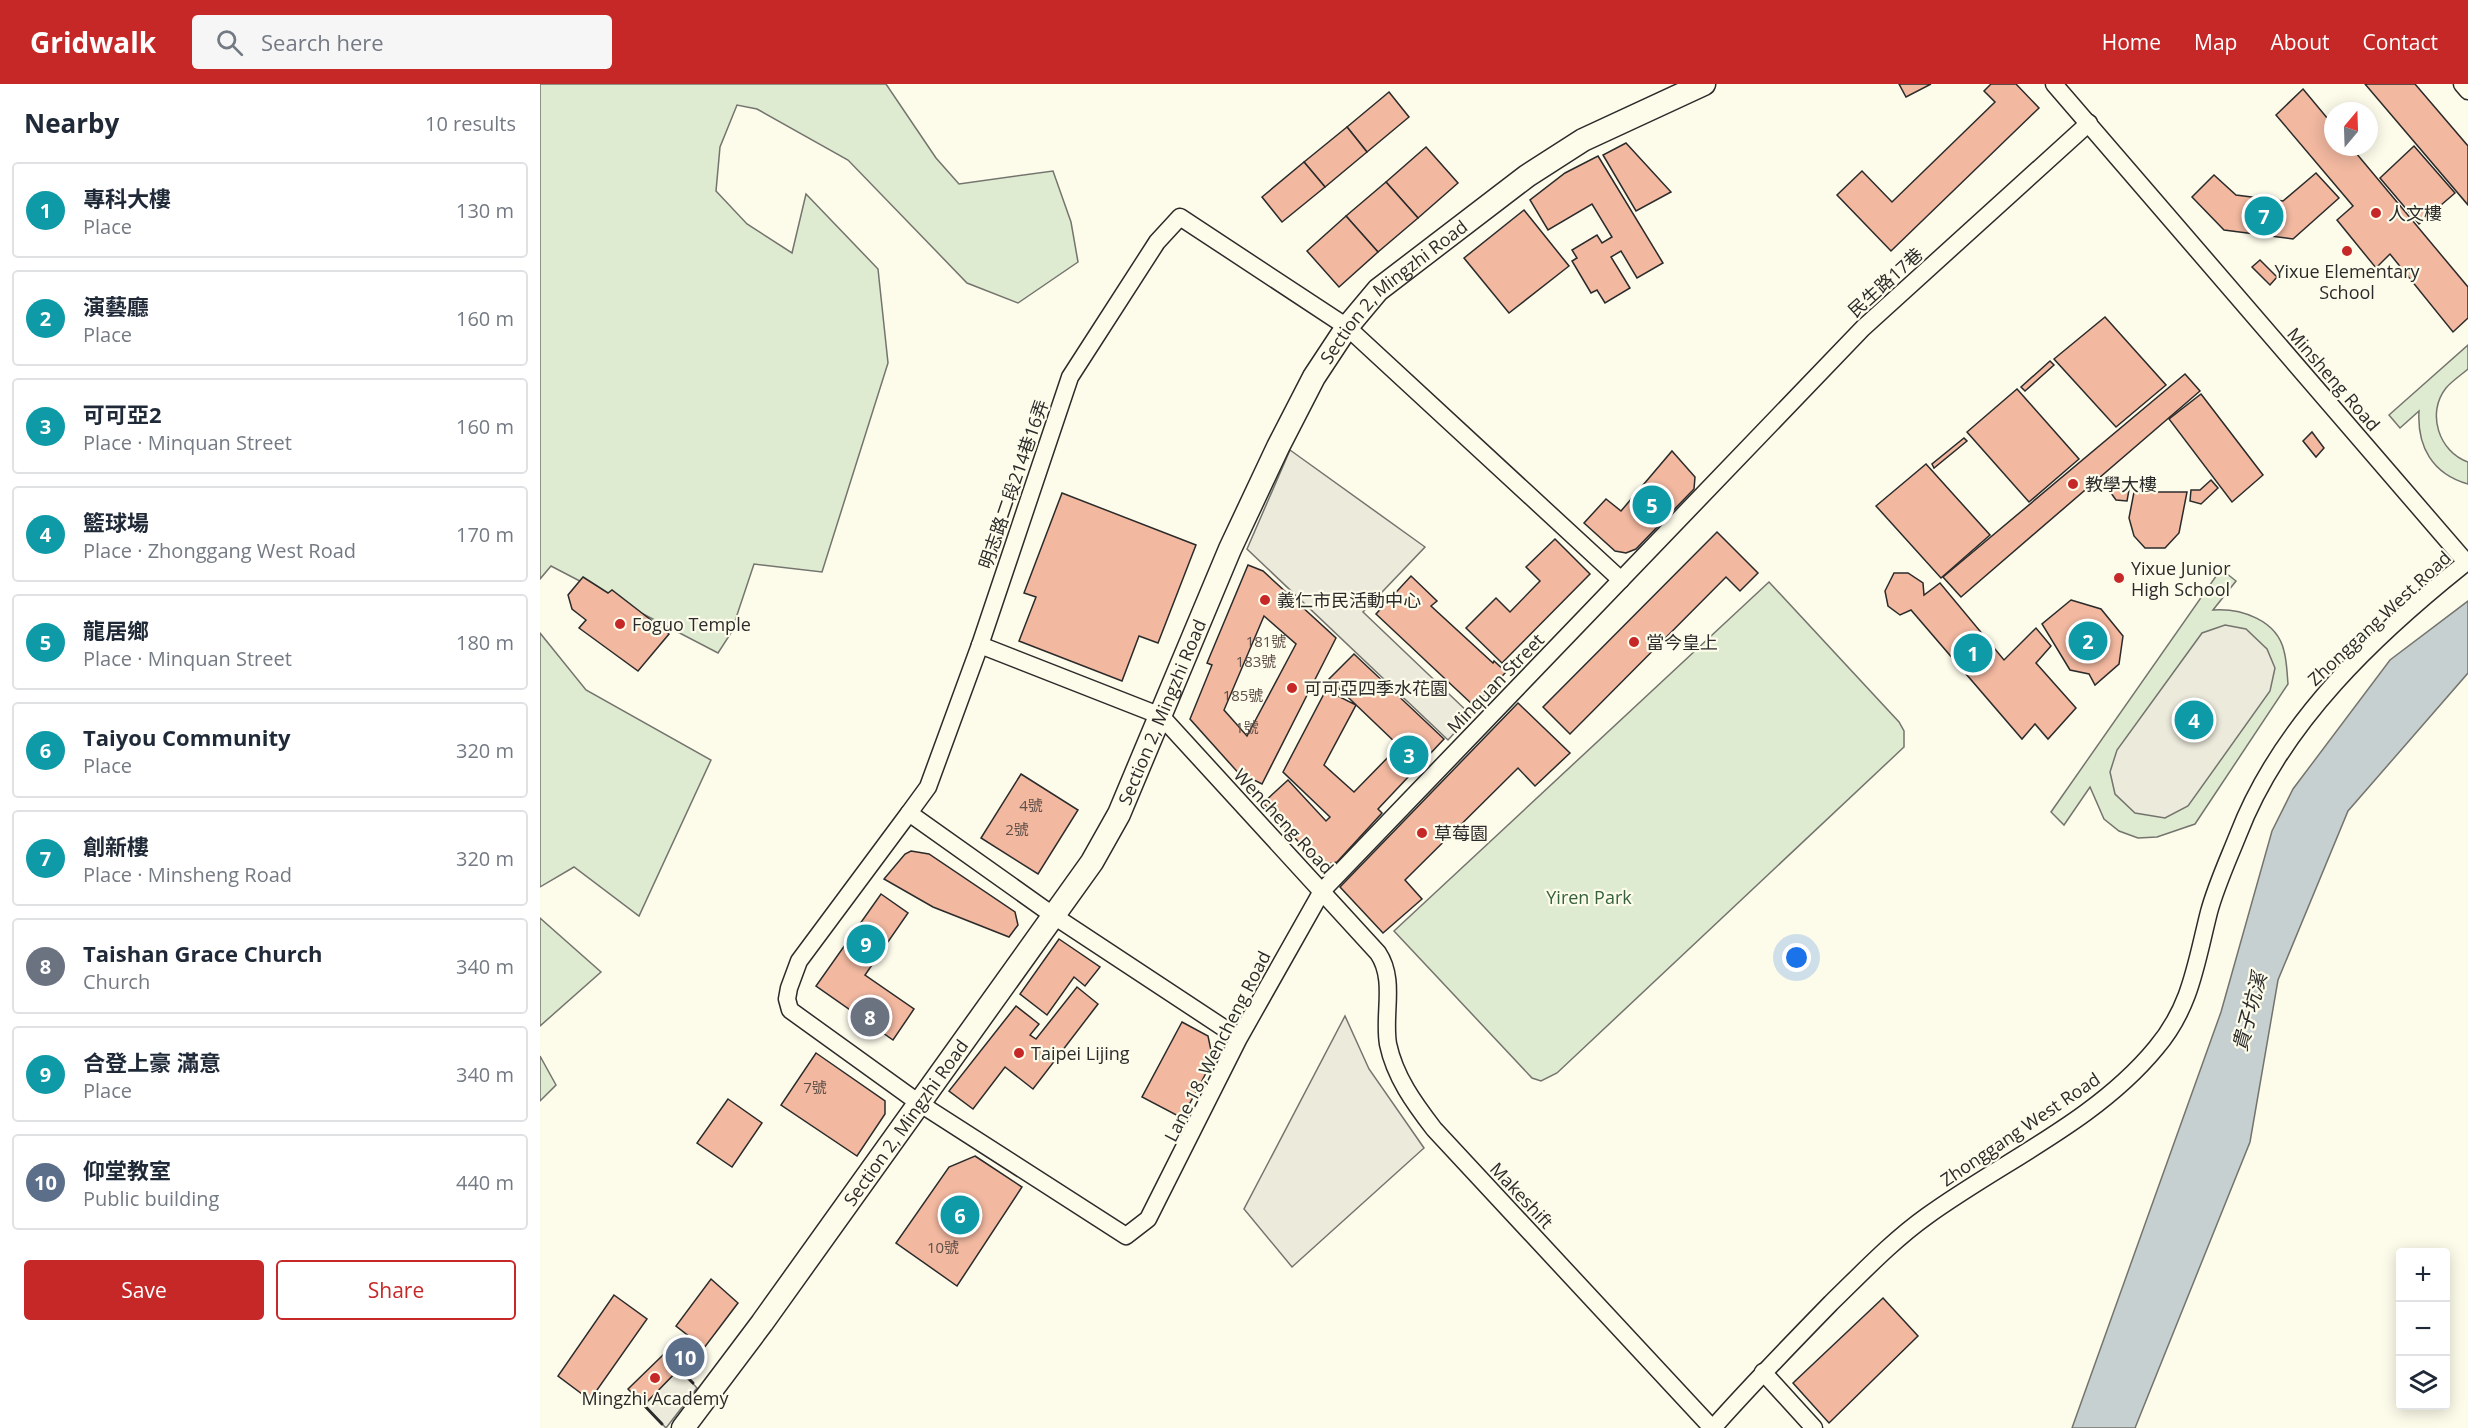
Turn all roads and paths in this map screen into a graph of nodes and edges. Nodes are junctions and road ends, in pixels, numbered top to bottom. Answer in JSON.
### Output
{"nodes":[{"id":1,"x":1704,"y":84,"type":"edge"},
{"id":2,"x":2055,"y":84,"type":"edge"},
{"id":3,"x":2462,"y":84,"type":"edge"},
{"id":4,"x":2468,"y":91,"type":"edge"},
{"id":5,"x":2089,"y":123,"type":"junction"},
{"id":6,"x":1347,"y":327,"type":"junction"},
{"id":7,"x":1716,"y":480,"type":"joint"},
{"id":8,"x":2467,"y":562,"type":"edge"},
{"id":9,"x":1621,"y":580,"type":"junction"},
{"id":10,"x":980,"y":645,"type":"junction"},
{"id":11,"x":1161,"y":716,"type":"junction"},
{"id":12,"x":909,"y":813,"type":"junction"},
{"id":13,"x":1322,"y":891,"type":"junction"},
{"id":14,"x":1054,"y":916,"type":"junction"},
{"id":15,"x":1378,"y":953,"type":"joint"},
{"id":16,"x":1239,"y":1038,"type":"junction"},
{"id":17,"x":919,"y":1103,"type":"junction"},
{"id":18,"x":1148,"y":1219,"type":"joint"},
{"id":19,"x":1763,"y":1372,"type":"junction"},
{"id":20,"x":682,"y":1428,"type":"edge"},
{"id":21,"x":1713,"y":1428,"type":"edge"},
{"id":22,"x":1814,"y":1428,"type":"edge"}],
"edges":[{"from":1,"to":6,"type":"main road","name":"Section 2, Mingzhi Road"},
{"from":2,"to":5,"type":"street","name":"Minsheng Road"},
{"from":3,"to":4,"type":"street"},
{"from":5,"to":7,"type":"street","name":"民生路17巷"},
{"from":5,"to":8,"type":"street","name":"Minsheng Road"},
{"from":6,"to":9,"type":"street"},
{"from":6,"to":10,"type":"street","name":"明志路二段214巷16弄"},
{"from":6,"to":11,"type":"main road","name":"Section 2, Mingzhi Road"},
{"from":7,"to":9,"type":"street","name":"Minquan Street"},
{"from":8,"to":19,"type":"street","name":"Zhonggang West Road"},
{"from":9,"to":13,"type":"street","name":"Minquan Street"},
{"from":10,"to":11,"type":"street"},
{"from":10,"to":12,"type":"street","name":"明志路二段214巷16弄"},
{"from":11,"to":13,"type":"street","name":"Wencheng Road"},
{"from":11,"to":14,"type":"main road","name":"Section 2, Mingzhi Road"},
{"from":12,"to":14,"type":"street"},
{"from":12,"to":17,"type":"street","name":"明志路二段214巷16弄"},
{"from":13,"to":15,"type":"street","name":"Wencheng Road"},
{"from":13,"to":16,"type":"street","name":"Lane 18, Wencheng Road"},
{"from":14,"to":16,"type":"street"},
{"from":14,"to":17,"type":"main road","name":"Section 2, Mingzhi Road"},
{"from":15,"to":21,"type":"street","name":"Makeshift"},
{"from":16,"to":18,"type":"street","name":"Lane 18, Wencheng Road"},
{"from":17,"to":18,"type":"street","name":"明志路二段214巷16弄"},
{"from":17,"to":20,"type":"main road","name":"Section 2, Mingzhi Road"},
{"from":19,"to":21,"type":"street","name":"Zhonggang West Road"},
{"from":19,"to":22,"type":"street"}]}
